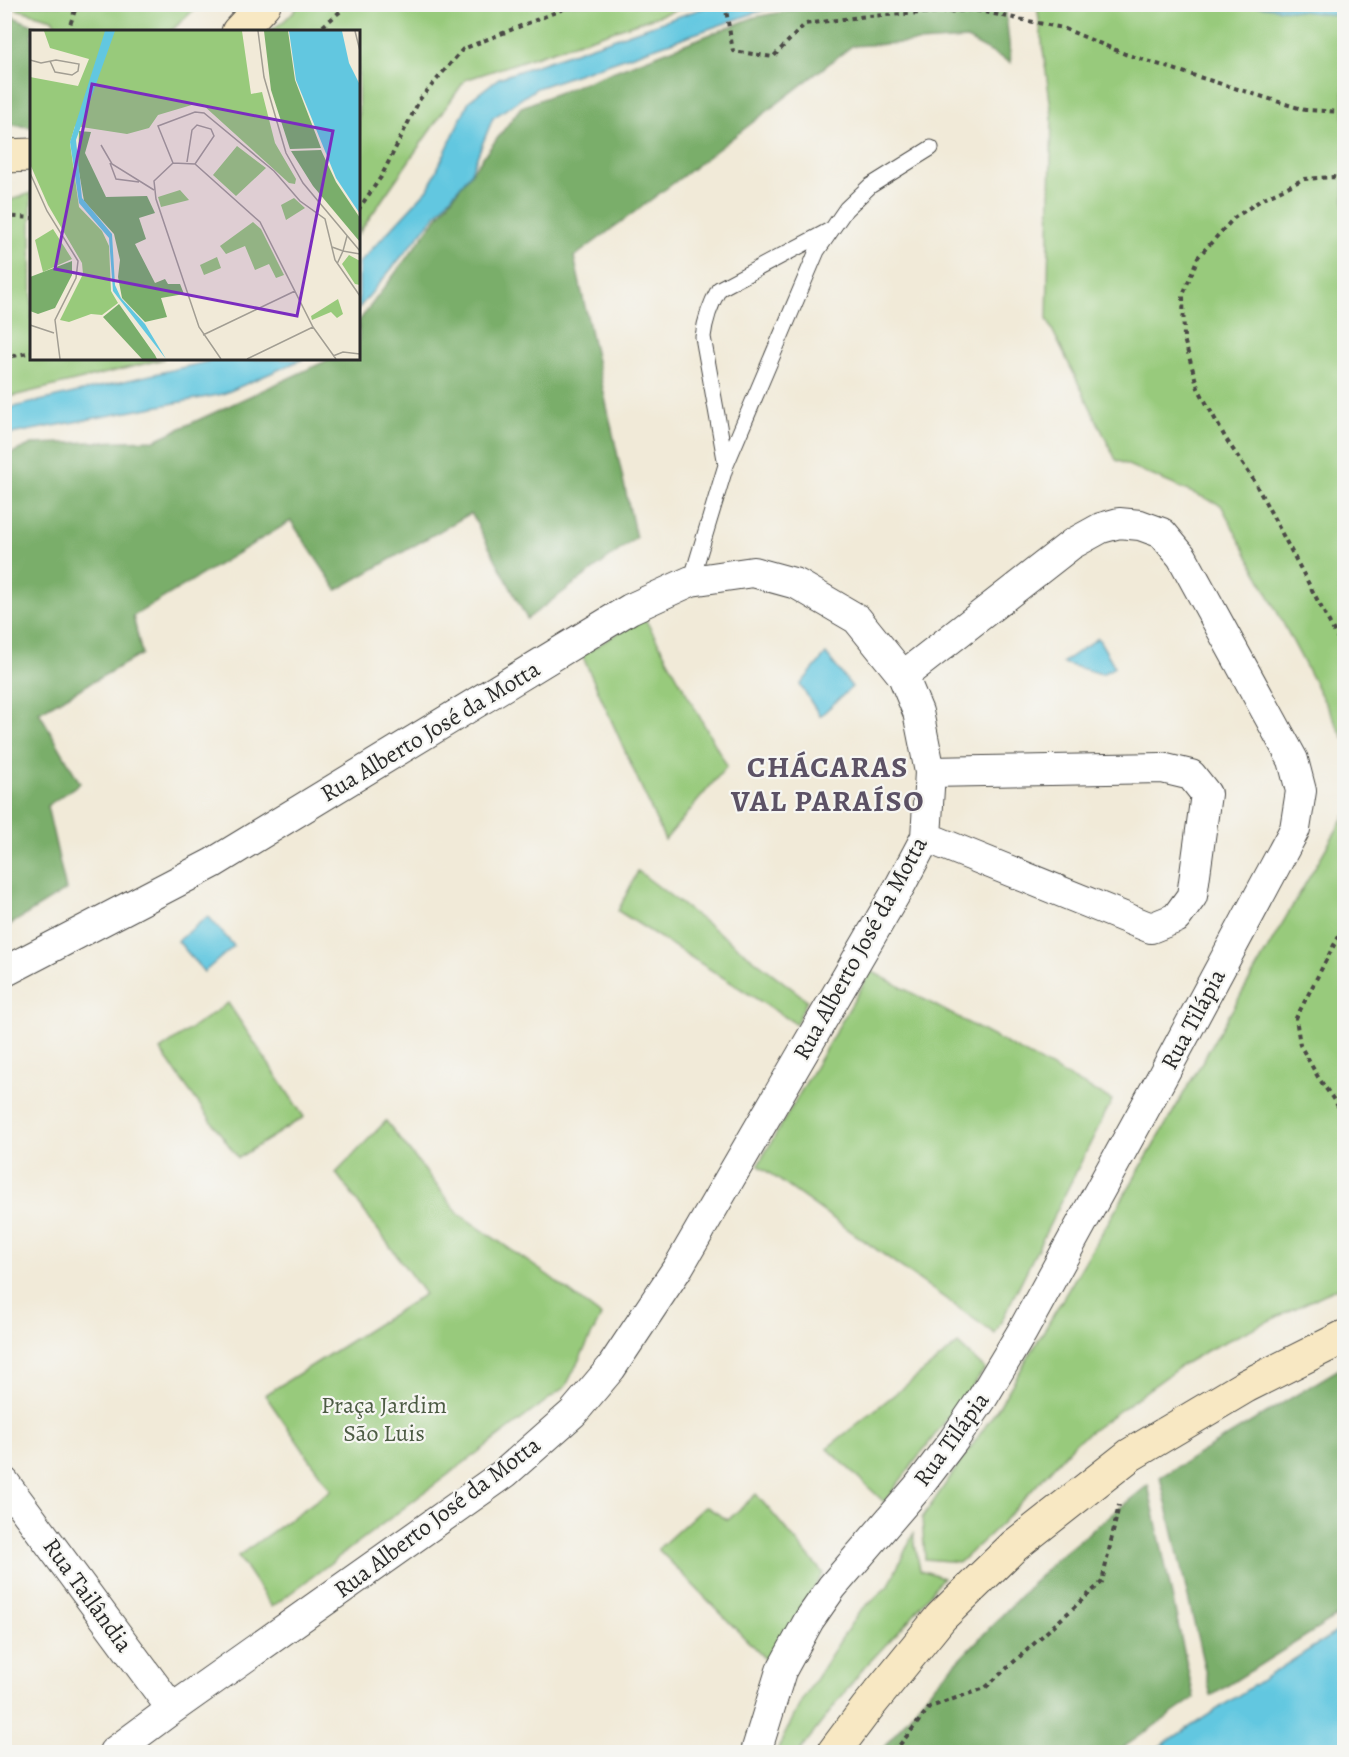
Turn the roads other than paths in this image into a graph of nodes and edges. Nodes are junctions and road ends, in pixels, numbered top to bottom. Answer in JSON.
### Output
{"nodes":[{"id":1,"x":264,"y":4,"type":"edge"},
{"id":2,"x":240,"y":30,"type":"edge"},
{"id":3,"x":931,"y":148,"type":"dead end"},
{"id":4,"x":30,"y":155,"type":"edge"},
{"id":5,"x":4,"y":156,"type":"edge"},
{"id":6,"x":830,"y":230,"type":"junction"},
{"id":7,"x":726,"y":465,"type":"junction"},
{"id":8,"x":691,"y":581,"type":"junction"},
{"id":9,"x":903,"y":676,"type":"junction"},
{"id":10,"x":930,"y":772,"type":"junction"},
{"id":11,"x":926,"y":837,"type":"junction"},
{"id":12,"x":4,"y":972,"type":"edge"},
{"id":13,"x":1344,"y":1337,"type":"edge"},
{"id":14,"x":4,"y":1482,"type":"edge"},
{"id":15,"x":172,"y":1709,"type":"junction"},
{"id":16,"x":114,"y":1752,"type":"edge"},
{"id":17,"x":756,"y":1752,"type":"edge"},
{"id":18,"x":834,"y":1752,"type":"edge"}],
"edges":[{"from":1,"to":2,"type":"main road"},
{"from":3,"to":6,"type":"lane"},
{"from":4,"to":5,"type":"main road"},
{"from":6,"to":7,"type":"lane"},
{"from":6,"to":7,"type":"lane"},
{"from":7,"to":8,"type":"lane"},
{"from":8,"to":9,"type":"street","name":"Rua Alberto José da Motta"},
{"from":8,"to":12,"type":"street","name":"Rua Alberto José da Motta"},
{"from":9,"to":10,"type":"street","name":"Rua Alberto José da Motta"},
{"from":9,"to":17,"type":"street","name":"Rua Tilápia"},
{"from":10,"to":11,"type":"street","name":"Rua Alberto José da Motta"},
{"from":10,"to":11,"type":"street"},
{"from":11,"to":15,"type":"street","name":"Rua Alberto José da Motta"},
{"from":13,"to":18,"type":"main road"},
{"from":14,"to":15,"type":"street","name":"Rua Tailândia"},
{"from":15,"to":16,"type":"street","name":"Rua Alberto José da Motta"}]}
